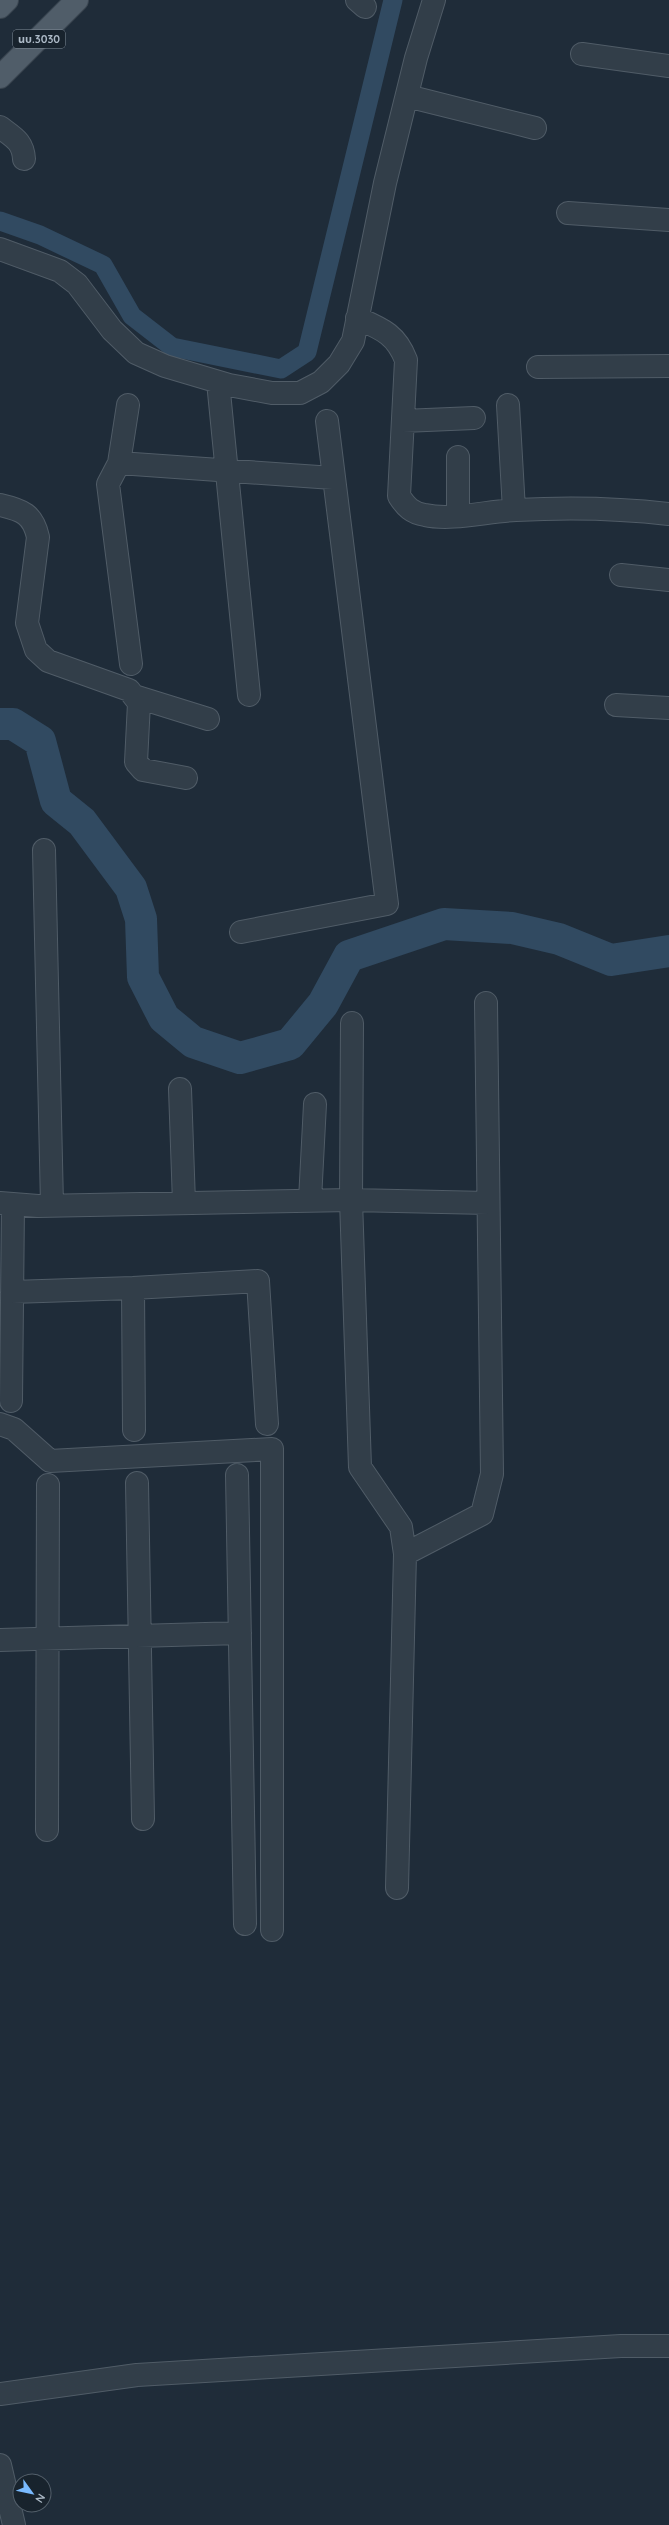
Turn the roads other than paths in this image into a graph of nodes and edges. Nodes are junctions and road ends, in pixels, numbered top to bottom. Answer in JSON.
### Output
{"nodes":[{"id":1,"x":7,"y":0,"type":"edge"},
{"id":2,"x":77,"y":0,"type":"edge"},
{"id":3,"x":434,"y":0,"type":"edge"},
{"id":4,"x":0,"y":7,"type":"edge"},
{"id":5,"x":582,"y":54,"type":"dead end"},
{"id":6,"x":669,"y":66,"type":"edge"},
{"id":7,"x":0,"y":77,"type":"edge"},
{"id":8,"x":407,"y":96,"type":"junction"},
{"id":9,"x":0,"y":127,"type":"edge"},
{"id":10,"x":535,"y":128,"type":"dead end"},
{"id":11,"x":24,"y":159,"type":"dead end"},
{"id":12,"x":568,"y":213,"type":"dead end"},
{"id":13,"x":669,"y":220,"type":"edge"},
{"id":14,"x":0,"y":249,"type":"edge"},
{"id":15,"x":357,"y":318,"type":"junction"},
{"id":16,"x":538,"y":366,"type":"dead end"},
{"id":17,"x":669,"y":366,"type":"edge"},
{"id":18,"x":218,"y":382,"type":"junction"},
{"id":19,"x":128,"y":405,"type":"dead end"},
{"id":20,"x":508,"y":405,"type":"dead end"},
{"id":21,"x":474,"y":418,"type":"dead end"},
{"id":22,"x":327,"y":421,"type":"dead end"},
{"id":23,"x":403,"y":421,"type":"junction"},
{"id":24,"x":458,"y":457,"type":"dead end"},
{"id":25,"x":119,"y":463,"type":"junction"},
{"id":26,"x":227,"y":470,"type":"junction"},
{"id":27,"x":333,"y":478,"type":"junction"},
{"id":28,"x":0,"y":505,"type":"edge"},
{"id":29,"x":514,"y":510,"type":"junction"},
{"id":30,"x":669,"y":514,"type":"edge"},
{"id":31,"x":458,"y":516,"type":"junction"},
{"id":32,"x":621,"y":575,"type":"dead end"},
{"id":33,"x":669,"y":580,"type":"edge"},
{"id":34,"x":131,"y":664,"type":"dead end"},
{"id":35,"x":249,"y":695,"type":"dead end"},
{"id":36,"x":134,"y":696,"type":"junction"},
{"id":37,"x":616,"y":705,"type":"dead end"},
{"id":38,"x":669,"y":708,"type":"edge"},
{"id":39,"x":208,"y":719,"type":"dead end"},
{"id":40,"x":186,"y":778,"type":"dead end"},
{"id":41,"x":44,"y":850,"type":"dead end"},
{"id":42,"x":241,"y":932,"type":"dead end"},
{"id":43,"x":486,"y":1003,"type":"dead end"},
{"id":44,"x":352,"y":1023,"type":"dead end"},
{"id":45,"x":180,"y":1089,"type":"dead end"},
{"id":46,"x":315,"y":1104,"type":"dead end"},
{"id":47,"x":310,"y":1200,"type":"junction"},
{"id":48,"x":351,"y":1200,"type":"junction"},
{"id":49,"x":184,"y":1203,"type":"junction"},
{"id":50,"x":488,"y":1203,"type":"junction"},
{"id":51,"x":7,"y":1204,"type":"edge"},
{"id":52,"x":52,"y":1205,"type":"junction"},
{"id":53,"x":133,"y":1288,"type":"junction"},
{"id":54,"x":12,"y":1292,"type":"junction"},
{"id":55,"x":11,"y":1401,"type":"dead end"},
{"id":56,"x":0,"y":1424,"type":"edge"},
{"id":57,"x":267,"y":1424,"type":"dead end"},
{"id":58,"x":134,"y":1430,"type":"dead end"},
{"id":59,"x":237,"y":1474,"type":"dead end"},
{"id":60,"x":137,"y":1483,"type":"dead end"},
{"id":61,"x":48,"y":1485,"type":"dead end"},
{"id":62,"x":405,"y":1554,"type":"junction"},
{"id":63,"x":240,"y":1633,"type":"junction"},
{"id":64,"x":140,"y":1636,"type":"junction"},
{"id":65,"x":47,"y":1639,"type":"junction"},
{"id":66,"x":0,"y":1640,"type":"edge"},
{"id":67,"x":143,"y":1819,"type":"dead end"},
{"id":68,"x":47,"y":1830,"type":"dead end"},
{"id":69,"x":396,"y":1888,"type":"dead end"},
{"id":70,"x":245,"y":1924,"type":"dead end"},
{"id":71,"x":272,"y":1930,"type":"dead end"},
{"id":72,"x":669,"y":2346,"type":"edge"},
{"id":73,"x":0,"y":2394,"type":"edge"},
{"id":74,"x":0,"y":2465,"type":"edge"},
{"id":75,"x":14,"y":2525,"type":"edge"}],
"edges":[{"from":1,"to":4,"type":"main road"},
{"from":2,"to":7,"type":"main road","number":"นบ.3030"},
{"from":3,"to":8,"type":"street"},
{"from":5,"to":6,"type":"street"},
{"from":8,"to":10,"type":"street"},
{"from":8,"to":15,"type":"street"},
{"from":9,"to":11,"type":"street"},
{"from":12,"to":13,"type":"street"},
{"from":14,"to":18,"type":"street"},
{"from":15,"to":18,"type":"street"},
{"from":15,"to":23,"type":"street"},
{"from":16,"to":17,"type":"street"},
{"from":18,"to":26,"type":"street"},
{"from":19,"to":25,"type":"street"},
{"from":20,"to":29,"type":"street"},
{"from":21,"to":23,"type":"street"},
{"from":22,"to":27,"type":"street"},
{"from":23,"to":31,"type":"street"},
{"from":24,"to":31,"type":"street"},
{"from":25,"to":26,"type":"street"},
{"from":25,"to":34,"type":"street"},
{"from":26,"to":27,"type":"street"},
{"from":26,"to":35,"type":"street"},
{"from":27,"to":42,"type":"street"},
{"from":28,"to":36,"type":"street"},
{"from":29,"to":30,"type":"street"},
{"from":29,"to":31,"type":"street"},
{"from":32,"to":33,"type":"street"},
{"from":36,"to":39,"type":"street"},
{"from":36,"to":40,"type":"street"},
{"from":37,"to":38,"type":"street"},
{"from":41,"to":52,"type":"street"},
{"from":43,"to":50,"type":"street"},
{"from":44,"to":48,"type":"street"},
{"from":45,"to":49,"type":"street"},
{"from":46,"to":47,"type":"street"},
{"from":47,"to":48,"type":"street"},
{"from":47,"to":49,"type":"street"},
{"from":48,"to":50,"type":"street"},
{"from":48,"to":62,"type":"street"},
{"from":49,"to":52,"type":"street"},
{"from":50,"to":62,"type":"street"},
{"from":51,"to":52,"type":"street"},
{"from":51,"to":54,"type":"street"},
{"from":53,"to":54,"type":"street"},
{"from":53,"to":57,"type":"street"},
{"from":53,"to":58,"type":"street"},
{"from":54,"to":55,"type":"street"},
{"from":56,"to":71,"type":"street"},
{"from":59,"to":63,"type":"street"},
{"from":60,"to":64,"type":"street"},
{"from":61,"to":65,"type":"street"},
{"from":62,"to":69,"type":"street"},
{"from":63,"to":64,"type":"street"},
{"from":63,"to":70,"type":"street"},
{"from":64,"to":65,"type":"street"},
{"from":64,"to":67,"type":"street"},
{"from":65,"to":66,"type":"street"},
{"from":65,"to":68,"type":"street"},
{"from":72,"to":73,"type":"street"},
{"from":74,"to":75,"type":"street"}]}
